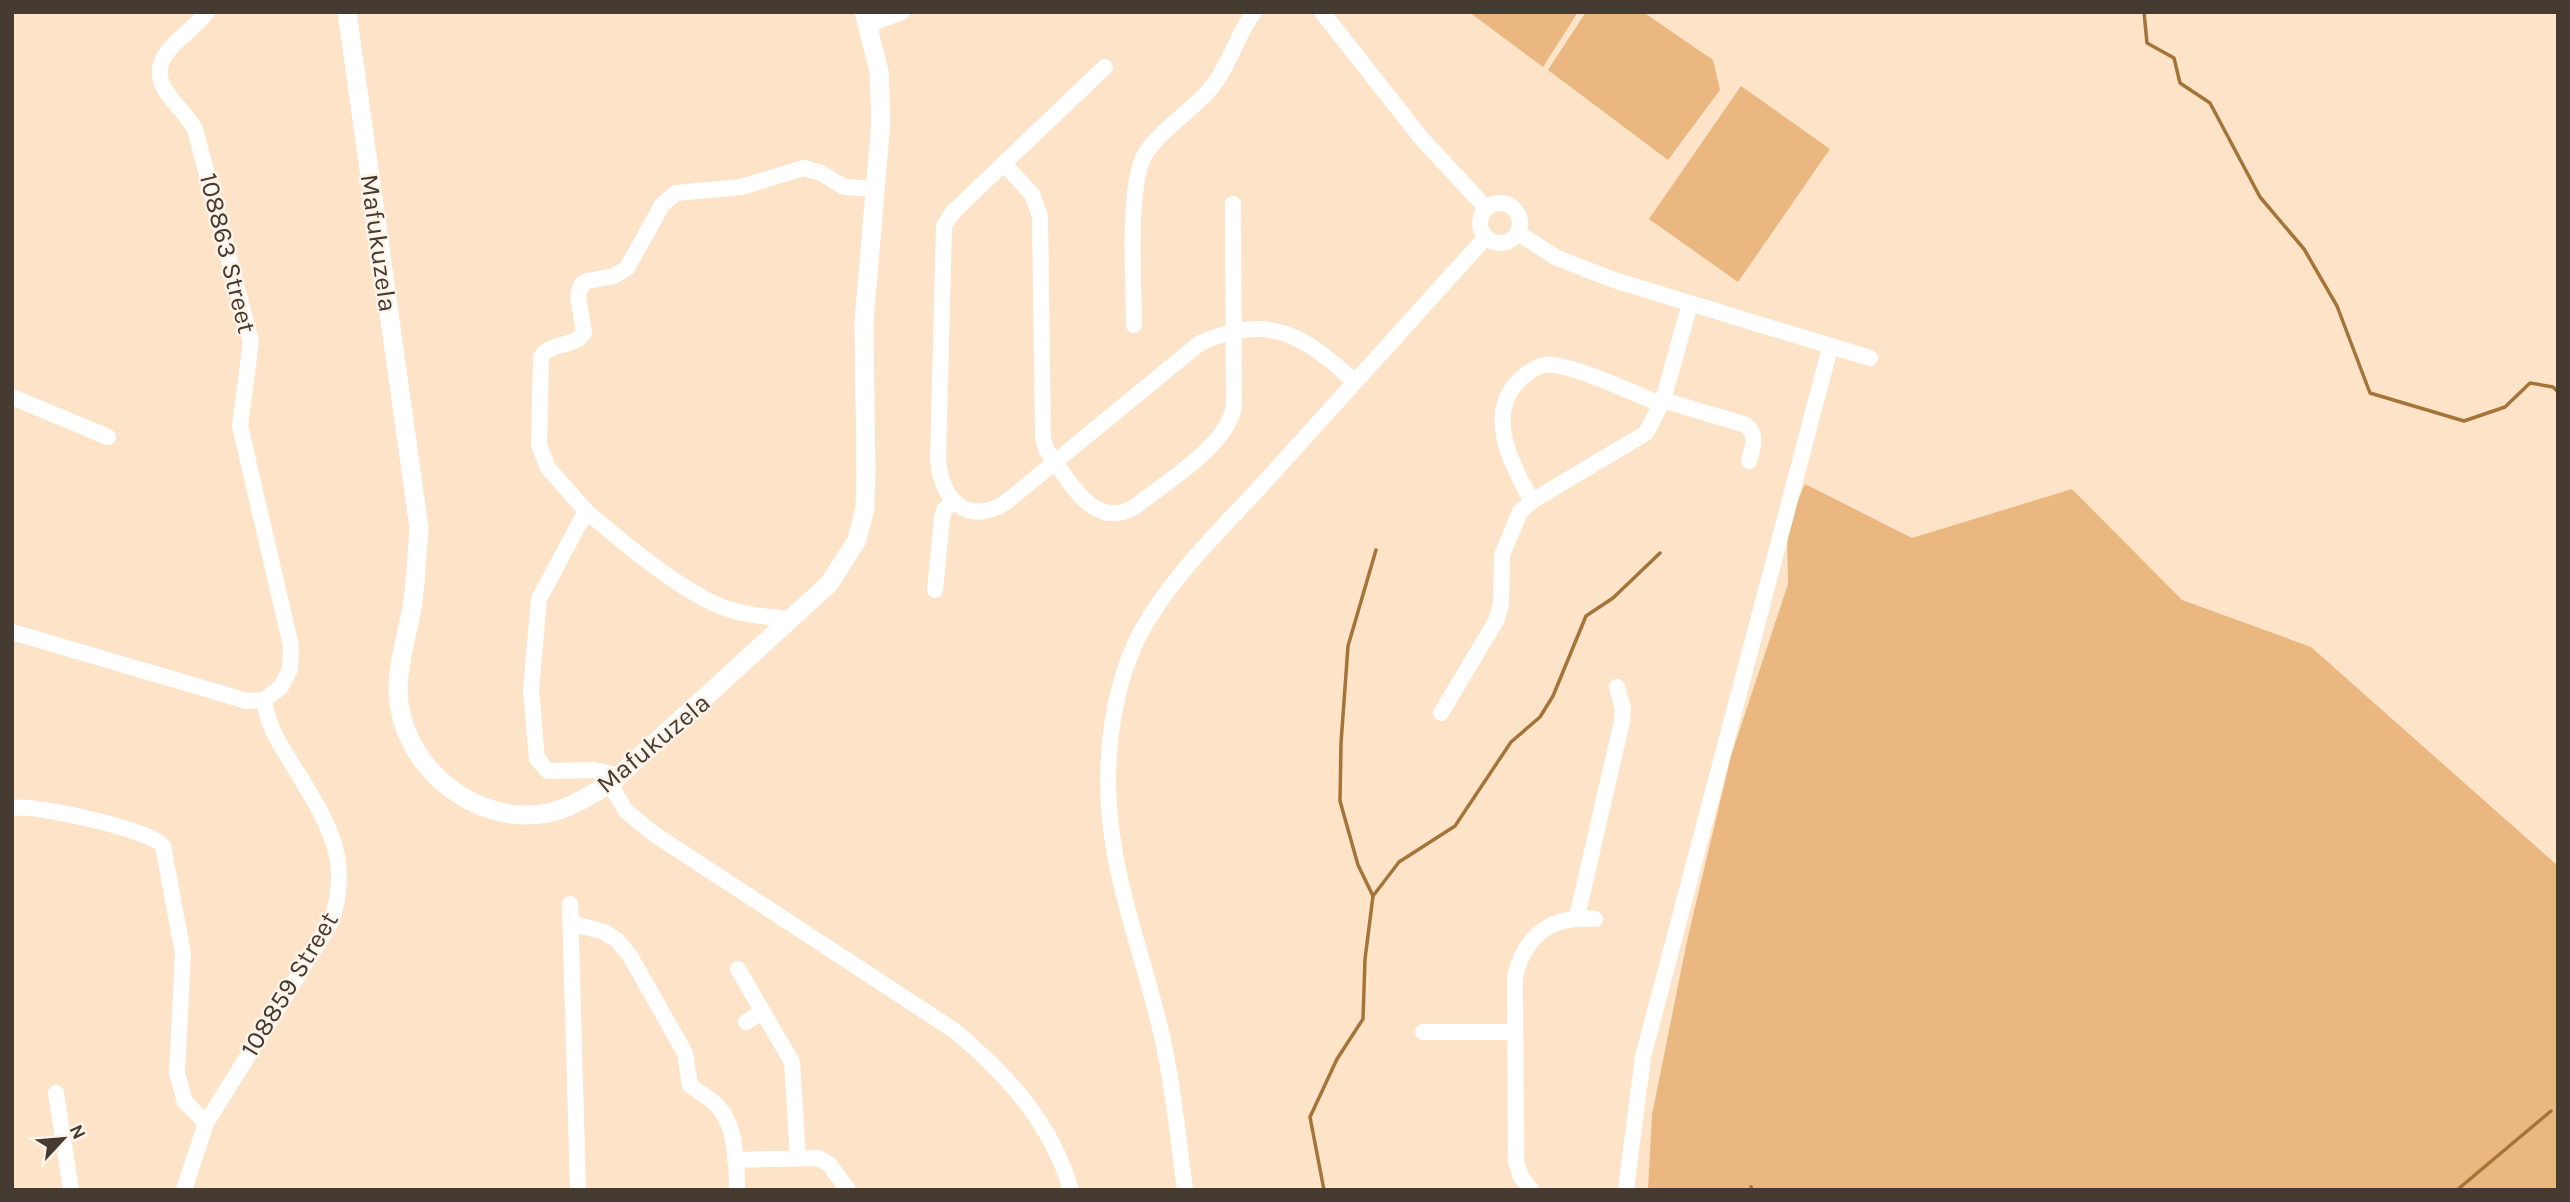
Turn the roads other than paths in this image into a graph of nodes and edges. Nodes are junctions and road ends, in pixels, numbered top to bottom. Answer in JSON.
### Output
{"nodes":[{"id":1,"x":207,"y":12,"type":"edge"},
{"id":2,"x":347,"y":12,"type":"edge"},
{"id":3,"x":902,"y":12,"type":"edge"},
{"id":4,"x":1254,"y":12,"type":"edge"},
{"id":5,"x":1322,"y":12,"type":"edge"},
{"id":6,"x":866,"y":19,"type":"edge"},
{"id":7,"x":1105,"y":66,"type":"dead end"},
{"id":8,"x":1004,"y":164,"type":"junction"},
{"id":9,"x":876,"y":189,"type":"junction"},
{"id":10,"x":1233,"y":204,"type":"dead end"},
{"id":11,"x":1486,"y":208,"type":"junction"},
{"id":12,"x":1518,"y":233,"type":"junction"},
{"id":13,"x":1486,"y":237,"type":"junction"},
{"id":14,"x":1690,"y":304,"type":"junction"},
{"id":15,"x":1134,"y":325,"type":"dead end"},
{"id":16,"x":1234,"y":329,"type":"junction"},
{"id":17,"x":1830,"y":348,"type":"junction"},
{"id":18,"x":1870,"y":358,"type":"dead end"},
{"id":19,"x":1354,"y":381,"type":"junction"},
{"id":20,"x":12,"y":397,"type":"edge"},
{"id":21,"x":1662,"y":402,"type":"junction"},
{"id":22,"x":108,"y":437,"type":"dead end"},
{"id":23,"x":1055,"y":461,"type":"junction"},
{"id":24,"x":1749,"y":461,"type":"dead end"},
{"id":25,"x":1532,"y":501,"type":"junction"},
{"id":26,"x":954,"y":502,"type":"junction"},
{"id":27,"x":586,"y":511,"type":"junction"},
{"id":28,"x":935,"y":590,"type":"dead end"},
{"id":29,"x":792,"y":619,"type":"junction"},
{"id":30,"x":12,"y":632,"type":"edge"},
{"id":31,"x":1617,"y":687,"type":"dead end"},
{"id":32,"x":264,"y":700,"type":"junction"},
{"id":33,"x":1441,"y":713,"type":"dead end"},
{"id":34,"x":615,"y":780,"type":"junction"},
{"id":35,"x":12,"y":808,"type":"edge"},
{"id":36,"x":570,"y":904,"type":"dead end"},
{"id":37,"x":1577,"y":917,"type":"junction"},
{"id":38,"x":1595,"y":919,"type":"dead end"},
{"id":39,"x":570,"y":923,"type":"junction"},
{"id":40,"x":738,"y":969,"type":"dead end"},
{"id":41,"x":762,"y":1013,"type":"junction"},
{"id":42,"x":746,"y":1022,"type":"dead end"},
{"id":43,"x":1423,"y":1032,"type":"dead end"},
{"id":44,"x":1514,"y":1032,"type":"junction"},
{"id":45,"x":56,"y":1093,"type":"dead end"},
{"id":46,"x":206,"y":1123,"type":"junction"},
{"id":47,"x":798,"y":1158,"type":"junction"},
{"id":48,"x":736,"y":1160,"type":"junction"},
{"id":49,"x":71,"y":1190,"type":"edge"},
{"id":50,"x":184,"y":1190,"type":"edge"},
{"id":51,"x":578,"y":1190,"type":"edge"},
{"id":52,"x":737,"y":1190,"type":"edge"},
{"id":53,"x":848,"y":1190,"type":"edge"},
{"id":54,"x":1071,"y":1190,"type":"edge"},
{"id":55,"x":1185,"y":1190,"type":"edge"},
{"id":56,"x":1531,"y":1190,"type":"edge"},
{"id":57,"x":1626,"y":1190,"type":"edge"}],
"edges":[{"from":1,"to":32,"type":"street","name":"108863 Street"},
{"from":2,"to":34,"type":"main road","name":"Mafukuzela"},
{"from":3,"to":6,"type":"street"},
{"from":4,"to":15,"type":"street"},
{"from":5,"to":11,"type":"street"},
{"from":6,"to":9,"type":"main road","name":"Mafukuzela"},
{"from":7,"to":8,"type":"street"},
{"from":8,"to":23,"type":"street"},
{"from":8,"to":26,"type":"street"},
{"from":9,"to":27,"type":"street"},
{"from":9,"to":29,"type":"main road","name":"Mafukuzela"},
{"from":10,"to":16,"type":"street"},
{"from":11,"to":12,"type":"street"},
{"from":11,"to":13,"type":"street"},
{"from":12,"to":13,"type":"street"},
{"from":12,"to":14,"type":"street"},
{"from":13,"to":19,"type":"street"},
{"from":14,"to":17,"type":"street"},
{"from":14,"to":21,"type":"street"},
{"from":16,"to":19,"type":"street"},
{"from":16,"to":23,"type":"street"},
{"from":16,"to":23,"type":"street"},
{"from":17,"to":18,"type":"street"},
{"from":17,"to":57,"type":"street"},
{"from":19,"to":55,"type":"street"},
{"from":20,"to":22,"type":"street"},
{"from":21,"to":24,"type":"street"},
{"from":21,"to":25,"type":"street"},
{"from":21,"to":25,"type":"street"},
{"from":23,"to":26,"type":"street"},
{"from":25,"to":33,"type":"street"},
{"from":26,"to":28,"type":"street"},
{"from":27,"to":29,"type":"street"},
{"from":27,"to":34,"type":"street"},
{"from":29,"to":34,"type":"main road","name":"Mafukuzela"},
{"from":30,"to":32,"type":"street"},
{"from":31,"to":37,"type":"street"},
{"from":32,"to":46,"type":"street","name":"108859 Street"},
{"from":34,"to":54,"type":"street"},
{"from":35,"to":46,"type":"street"},
{"from":36,"to":39,"type":"street"},
{"from":37,"to":38,"type":"street"},
{"from":37,"to":44,"type":"street"},
{"from":39,"to":48,"type":"street"},
{"from":39,"to":51,"type":"street"},
{"from":40,"to":41,"type":"street"},
{"from":41,"to":42,"type":"street"},
{"from":41,"to":47,"type":"street"},
{"from":43,"to":44,"type":"street"},
{"from":44,"to":56,"type":"street"},
{"from":45,"to":49,"type":"street"},
{"from":46,"to":50,"type":"street","name":"108859 Street"},
{"from":47,"to":48,"type":"street"},
{"from":47,"to":53,"type":"street"},
{"from":48,"to":52,"type":"street"}]}
